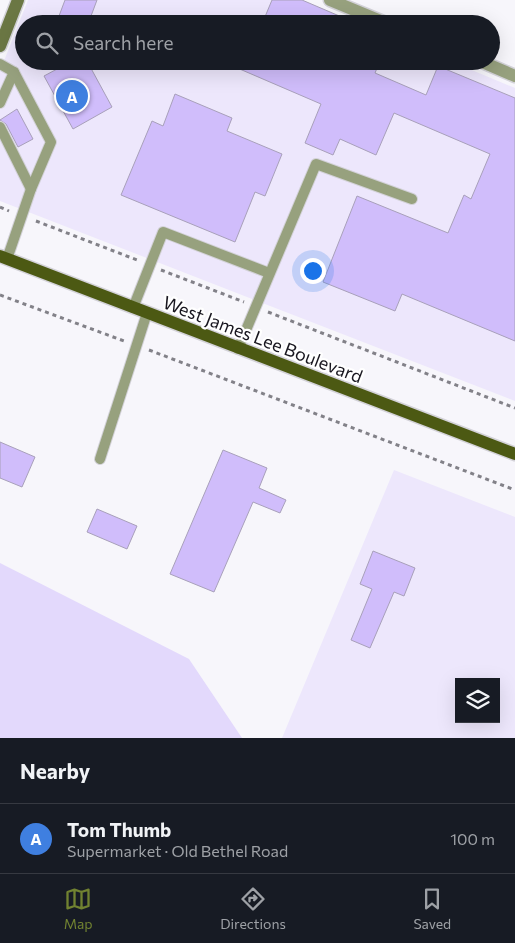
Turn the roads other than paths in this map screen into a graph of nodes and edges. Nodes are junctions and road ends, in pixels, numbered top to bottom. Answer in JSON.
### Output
{"nodes":[{"id":1,"x":18,"y":0,"type":"edge"},
{"id":2,"x":330,"y":0,"type":"edge"},
{"id":3,"x":366,"y":15,"type":"edge"},
{"id":4,"x":0,"y":46,"type":"edge"},
{"id":5,"x":0,"y":64,"type":"edge"},
{"id":6,"x":500,"y":70,"type":"edge"},
{"id":7,"x":14,"y":72,"type":"junction"},
{"id":8,"x":515,"y":76,"type":"edge"},
{"id":9,"x":0,"y":103,"type":"edge"},
{"id":10,"x":0,"y":127,"type":"edge"},
{"id":11,"x":31,"y":189,"type":"junction"},
{"id":12,"x":412,"y":199,"type":"dead end"},
{"id":13,"x":4,"y":258,"type":"edge"},
{"id":14,"x":269,"y":273,"type":"junction"},
{"id":15,"x":134,"y":308,"type":"junction"},
{"id":16,"x":147,"y":313,"type":"junction"},
{"id":17,"x":238,"y":349,"type":"junction"},
{"id":18,"x":515,"y":454,"type":"edge"},
{"id":19,"x":100,"y":459,"type":"dead end"}],
"edges":[{"from":1,"to":4,"type":"street"},
{"from":2,"to":3,"type":"street"},
{"from":5,"to":7,"type":"lane"},
{"from":6,"to":8,"type":"street"},
{"from":7,"to":9,"type":"lane"},
{"from":7,"to":11,"type":"lane"},
{"from":10,"to":11,"type":"lane"},
{"from":11,"to":13,"type":"lane"},
{"from":12,"to":14,"type":"lane"},
{"from":13,"to":15,"type":"main road","name":"West James Lee Boulevard"},
{"from":14,"to":15,"type":"lane"},
{"from":14,"to":17,"type":"lane"},
{"from":15,"to":16,"type":"main road","name":"West James Lee Boulevard"},
{"from":16,"to":17,"type":"main road","name":"West James Lee Boulevard"},
{"from":16,"to":19,"type":"lane"},
{"from":17,"to":18,"type":"main road","name":"West James Lee Boulevard"}]}
